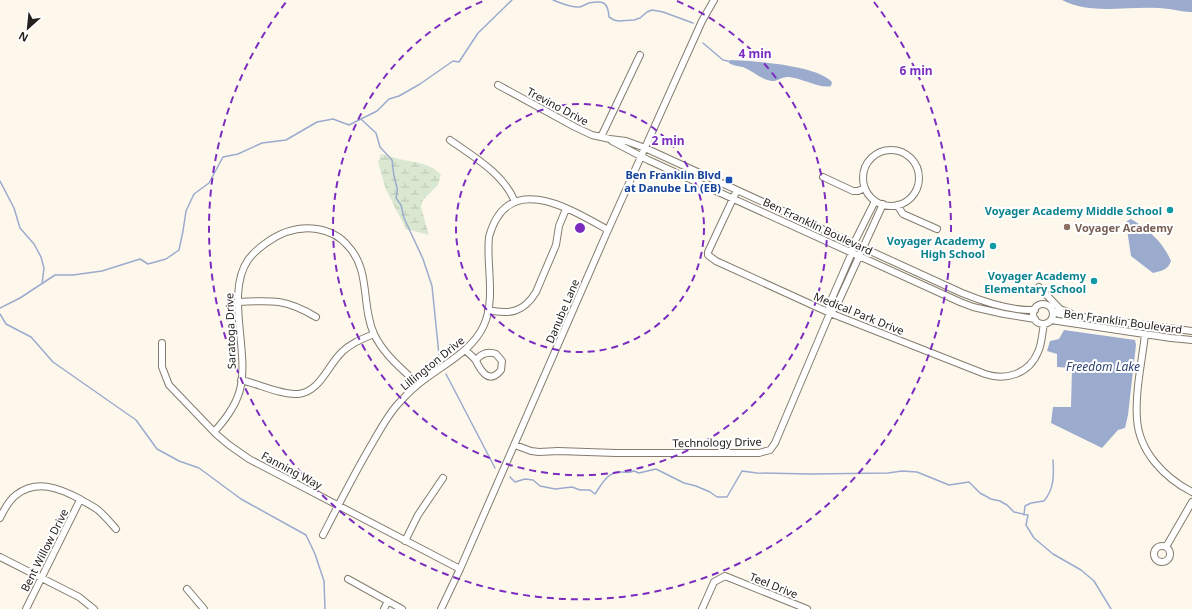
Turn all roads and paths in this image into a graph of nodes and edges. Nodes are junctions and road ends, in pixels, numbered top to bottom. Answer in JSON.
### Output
{"nodes":[{"id":1,"x":709,"y":0,"type":"edge"},
{"id":2,"x":714,"y":0,"type":"edge"},
{"id":3,"x":702,"y":21,"type":"junction"},
{"id":4,"x":640,"y":55,"type":"dead end"},
{"id":5,"x":498,"y":85,"type":"dead end"},
{"id":6,"x":601,"y":137,"type":"junction"},
{"id":7,"x":610,"y":139,"type":"junction"},
{"id":8,"x":450,"y":140,"type":"dead end"},
{"id":9,"x":645,"y":148,"type":"junction"},
{"id":10,"x":641,"y":156,"type":"junction"},
{"id":11,"x":823,"y":177,"type":"dead end"},
{"id":12,"x":865,"y":188,"type":"junction"},
{"id":13,"x":737,"y":190,"type":"junction"},
{"id":14,"x":733,"y":199,"type":"junction"},
{"id":15,"x":875,"y":201,"type":"junction"},
{"id":16,"x":515,"y":202,"type":"junction"},
{"id":17,"x":883,"y":204,"type":"junction"},
{"id":18,"x":897,"y":205,"type":"junction"},
{"id":19,"x":566,"y":209,"type":"junction"},
{"id":20,"x":937,"y":229,"type":"dead end"},
{"id":21,"x":608,"y":230,"type":"junction"},
{"id":22,"x":854,"y":243,"type":"junction"},
{"id":23,"x":863,"y":248,"type":"junction"},
{"id":24,"x":852,"y":252,"type":"junction"},
{"id":25,"x":859,"y":256,"type":"junction"},
{"id":26,"x":1039,"y":287,"type":"dead end"},
{"id":27,"x":238,"y":302,"type":"junction"},
{"id":28,"x":488,"y":310,"type":"junction"},
{"id":29,"x":1035,"y":310,"type":"junction"},
{"id":30,"x":1052,"y":311,"type":"junction"},
{"id":31,"x":830,"y":313,"type":"junction"},
{"id":32,"x":1079,"y":316,"type":"junction"},
{"id":33,"x":316,"y":317,"type":"dead end"},
{"id":34,"x":1035,"y":319,"type":"junction"},
{"id":35,"x":1051,"y":320,"type":"junction"},
{"id":36,"x":1044,"y":324,"type":"junction"},
{"id":37,"x":1192,"y":331,"type":"edge"},
{"id":38,"x":374,"y":334,"type":"junction"},
{"id":39,"x":1145,"y":334,"type":"junction"},
{"id":40,"x":1192,"y":340,"type":"edge"},
{"id":41,"x":162,"y":343,"type":"dead end"},
{"id":42,"x":465,"y":350,"type":"junction"},
{"id":43,"x":476,"y":360,"type":"junction"},
{"id":44,"x":241,"y":380,"type":"junction"},
{"id":45,"x":418,"y":384,"type":"junction"},
{"id":46,"x":214,"y":432,"type":"junction"},
{"id":47,"x":515,"y":444,"type":"junction"},
{"id":48,"x":443,"y":478,"type":"dead end"},
{"id":49,"x":1192,"y":492,"type":"edge"},
{"id":50,"x":80,"y":500,"type":"junction"},
{"id":51,"x":1192,"y":502,"type":"edge"},
{"id":52,"x":338,"y":506,"type":"junction"},
{"id":53,"x":0,"y":518,"type":"edge"},
{"id":54,"x":116,"y":528,"type":"dead end"},
{"id":55,"x":323,"y":535,"type":"dead end"},
{"id":56,"x":405,"y":541,"type":"junction"},
{"id":57,"x":1166,"y":547,"type":"dead end"},
{"id":58,"x":0,"y":557,"type":"edge"},
{"id":59,"x":460,"y":570,"type":"junction"},
{"id":60,"x":41,"y":578,"type":"junction"},
{"id":61,"x":348,"y":579,"type":"dead end"},
{"id":62,"x":187,"y":589,"type":"dead end"},
{"id":63,"x":388,"y":601,"type":"junction"},
{"id":64,"x":26,"y":609,"type":"edge"},
{"id":65,"x":94,"y":609,"type":"edge"},
{"id":66,"x":204,"y":609,"type":"edge"},
{"id":67,"x":384,"y":609,"type":"edge"},
{"id":68,"x":402,"y":609,"type":"edge"},
{"id":69,"x":441,"y":609,"type":"edge"},
{"id":70,"x":702,"y":609,"type":"edge"},
{"id":71,"x":807,"y":609,"type":"edge"}],
"edges":[{"from":1,"to":3,"type":"street","name":"Danube Lane"},
{"from":2,"to":3,"type":"street","name":"Danube Lane"},
{"from":3,"to":9,"type":"street","name":"Danube Lane"},
{"from":4,"to":6,"type":"street"},
{"from":5,"to":6,"type":"street","name":"Trevino Drive"},
{"from":6,"to":7,"type":"street","name":"Trevino Drive"},
{"from":7,"to":9,"type":"street","name":"Trevino Drive"},
{"from":7,"to":10,"type":"street","name":"Trevino Drive"},
{"from":8,"to":16,"type":"street"},
{"from":9,"to":10,"type":"street","name":"Danube Lane"},
{"from":9,"to":13,"type":"street","name":"Ben Franklin Boulevard"},
{"from":10,"to":14,"type":"street","name":"Ben Franklin Boulevard"},
{"from":10,"to":21,"type":"street","name":"Danube Lane"},
{"from":11,"to":12,"type":"street"},
{"from":12,"to":15,"type":"street"},
{"from":12,"to":18,"type":"street"},
{"from":13,"to":14,"type":"street","name":"Medical Park Drive"},
{"from":13,"to":22,"type":"street","name":"Ben Franklin Boulevard"},
{"from":14,"to":24,"type":"street","name":"Ben Franklin Boulevard"},
{"from":14,"to":31,"type":"street","name":"Medical Park Drive"},
{"from":15,"to":17,"type":"street"},
{"from":15,"to":22,"type":"street","name":"Technology Drive"},
{"from":16,"to":19,"type":"street"},
{"from":16,"to":28,"type":"street","name":"Lillington Drive"},
{"from":17,"to":18,"type":"street"},
{"from":17,"to":23,"type":"street","name":"Technology Drive"},
{"from":18,"to":20,"type":"street"},
{"from":19,"to":21,"type":"street"},
{"from":19,"to":28,"type":"street"},
{"from":21,"to":47,"type":"street","name":"Danube Lane"},
{"from":22,"to":23,"type":"street","name":"Ben Franklin Boulevard"},
{"from":22,"to":24,"type":"street","name":"Technology Drive"},
{"from":23,"to":25,"type":"street","name":"Technology Drive"},
{"from":23,"to":29,"type":"street","name":"Ben Franklin Boulevard"},
{"from":24,"to":25,"type":"street","name":"Ben Franklin Boulevard"},
{"from":24,"to":31,"type":"street","name":"Technology Drive"},
{"from":25,"to":31,"type":"street","name":"Technology Drive"},
{"from":25,"to":34,"type":"street","name":"Ben Franklin Boulevard"},
{"from":26,"to":32,"type":"street","name":"Ben Franklin Boulevard"},
{"from":27,"to":33,"type":"street"},
{"from":27,"to":38,"type":"street","name":"Saratoga Drive"},
{"from":27,"to":44,"type":"street","name":"Saratoga Drive"},
{"from":28,"to":42,"type":"street","name":"Lillington Drive"},
{"from":29,"to":30,"type":"street"},
{"from":29,"to":34,"type":"street"},
{"from":30,"to":32,"type":"street","name":"Ben Franklin Boulevard"},
{"from":30,"to":35,"type":"street"},
{"from":31,"to":36,"type":"street","name":"Medical Park Drive"},
{"from":31,"to":47,"type":"street","name":"Technology Drive"},
{"from":32,"to":37,"type":"street","name":"Ben Franklin Boulevard"},
{"from":34,"to":36,"type":"street"},
{"from":35,"to":36,"type":"street"},
{"from":35,"to":39,"type":"street","name":"Ben Franklin Boulevard"},
{"from":38,"to":44,"type":"street"},
{"from":38,"to":45,"type":"street","name":"Saratoga Drive"},
{"from":39,"to":40,"type":"street","name":"Ben Franklin Boulevard"},
{"from":39,"to":49,"type":"street"},
{"from":41,"to":46,"type":"street","name":"Fanning Way"},
{"from":42,"to":43,"type":"street"},
{"from":42,"to":45,"type":"street","name":"Lillington Drive"},
{"from":43,"to":43,"type":"street"},
{"from":44,"to":46,"type":"street","name":"Saratoga Drive"},
{"from":45,"to":52,"type":"street","name":"Lillington Drive"},
{"from":46,"to":52,"type":"street","name":"Fanning Way"},
{"from":47,"to":59,"type":"street","name":"Danube Lane"},
{"from":48,"to":56,"type":"street"},
{"from":50,"to":53,"type":"street"},
{"from":50,"to":54,"type":"street"},
{"from":50,"to":60,"type":"street","name":"Bent Willow Drive"},
{"from":51,"to":57,"type":"street"},
{"from":52,"to":55,"type":"street","name":"Lillington Drive"},
{"from":52,"to":56,"type":"street","name":"Fanning Way"},
{"from":56,"to":59,"type":"street","name":"Fanning Way"},
{"from":58,"to":60,"type":"street"},
{"from":59,"to":69,"type":"street","name":"Danube Lane"},
{"from":60,"to":64,"type":"street","name":"Bent Willow Drive"},
{"from":60,"to":65,"type":"street"},
{"from":61,"to":63,"type":"street"},
{"from":62,"to":66,"type":"street"},
{"from":63,"to":67,"type":"street"},
{"from":63,"to":68,"type":"street"},
{"from":70,"to":71,"type":"street","name":"Teel Drive"}]}
